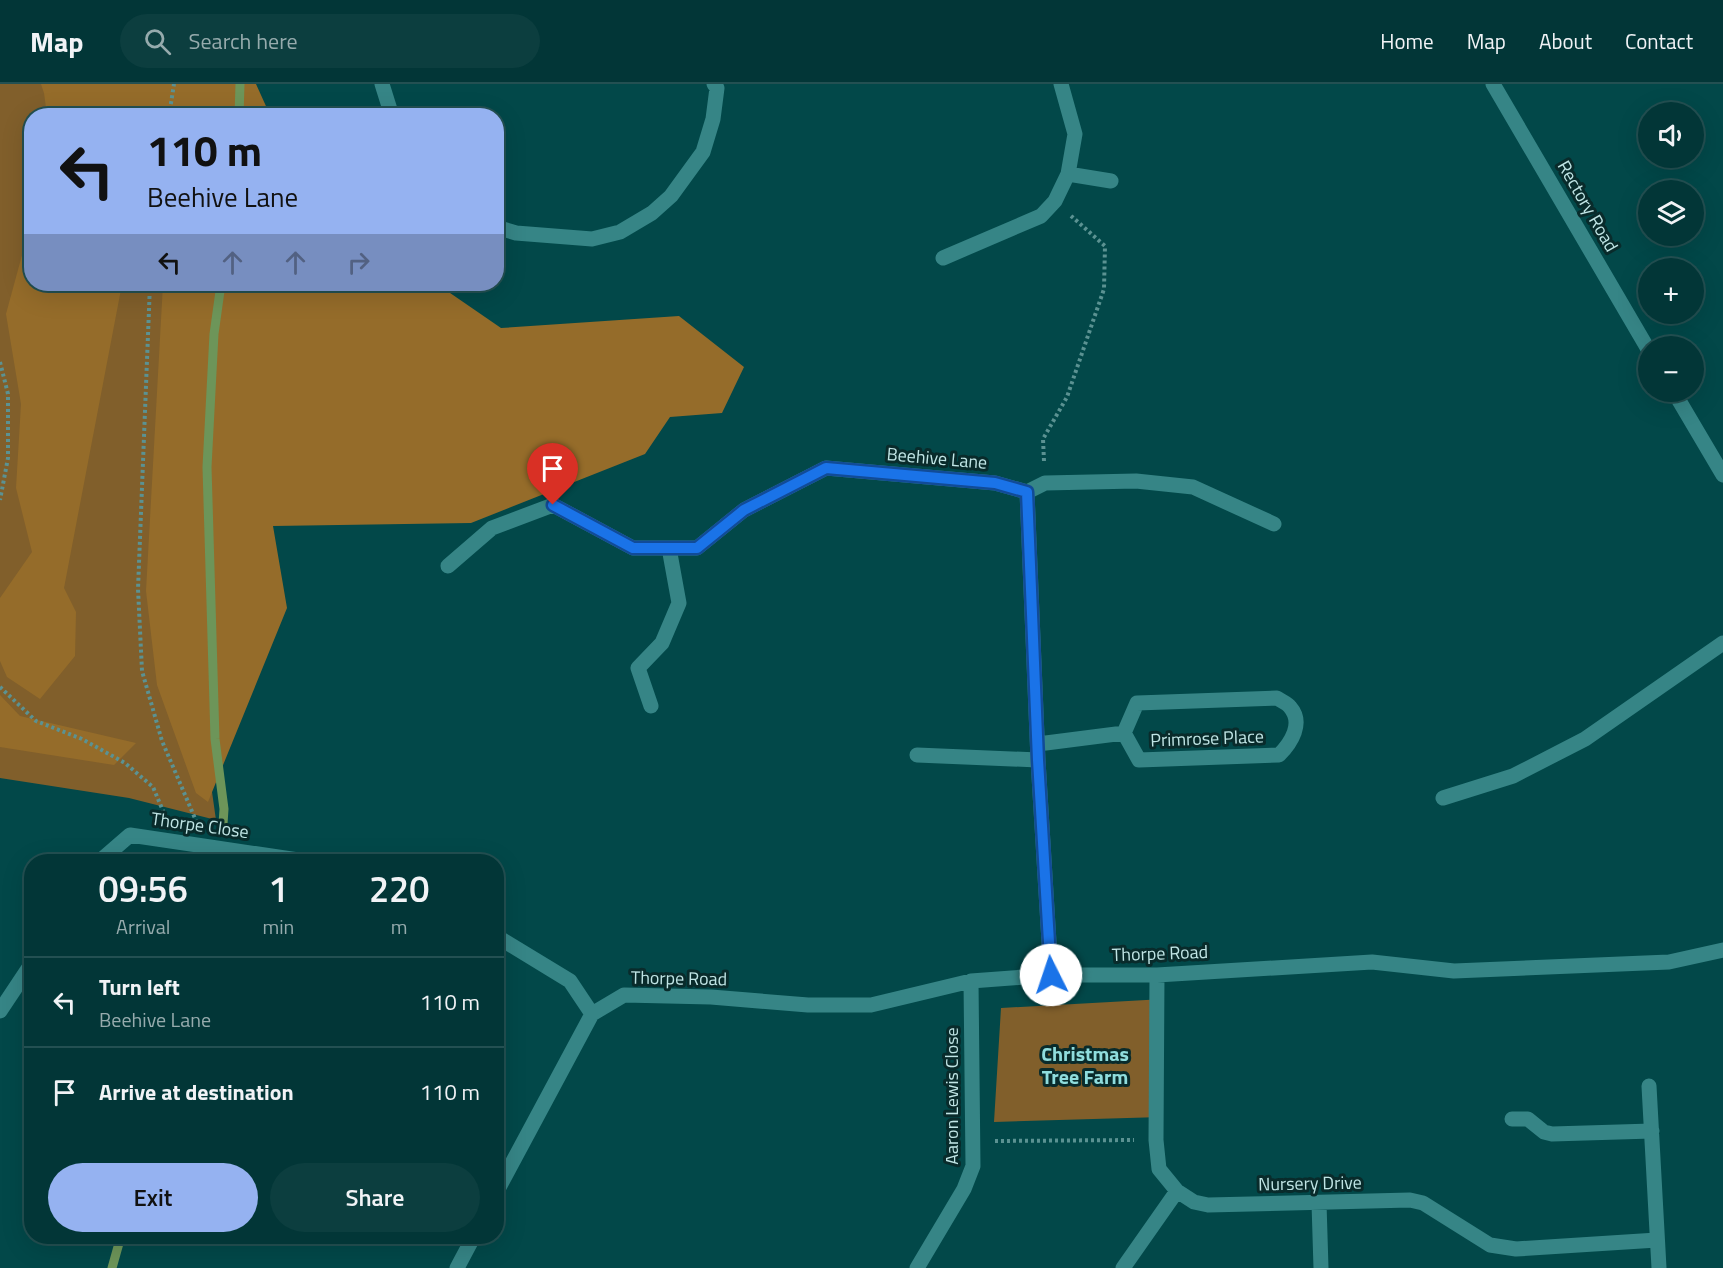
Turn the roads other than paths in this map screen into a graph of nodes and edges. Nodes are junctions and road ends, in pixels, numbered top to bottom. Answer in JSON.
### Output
{"nodes":[{"id":1,"x":382,"y":84,"type":"edge"},
{"id":2,"x":1061,"y":84,"type":"edge"},
{"id":3,"x":1493,"y":84,"type":"edge"},
{"id":4,"x":719,"y":85,"type":"edge"},
{"id":5,"x":390,"y":108,"type":"edge"},
{"id":6,"x":1068,"y":174,"type":"junction"},
{"id":7,"x":1112,"y":181,"type":"dead end"},
{"id":8,"x":504,"y":229,"type":"edge"},
{"id":9,"x":943,"y":258,"type":"dead end"},
{"id":10,"x":1641,"y":336,"type":"edge"},
{"id":11,"x":1680,"y":402,"type":"edge"},
{"id":12,"x":1723,"y":475,"type":"edge"},
{"id":13,"x":1027,"y":492,"type":"junction"},
{"id":14,"x":1274,"y":524,"type":"dead end"},
{"id":15,"x":669,"y":548,"type":"junction"},
{"id":16,"x":448,"y":566,"type":"dead end"},
{"id":17,"x":1723,"y":643,"type":"edge"},
{"id":18,"x":651,"y":706,"type":"dead end"},
{"id":19,"x":1124,"y":733,"type":"junction"},
{"id":20,"x":1038,"y":752,"type":"junction"},
{"id":21,"x":917,"y":756,"type":"dead end"},
{"id":22,"x":1443,"y":798,"type":"dead end"},
{"id":23,"x":108,"y":854,"type":"edge"},
{"id":24,"x":259,"y":854,"type":"edge"},
{"id":25,"x":504,"y":941,"type":"edge"},
{"id":26,"x":1723,"y":950,"type":"edge"},
{"id":27,"x":24,"y":975,"type":"edge"},
{"id":28,"x":1051,"y":975,"type":"junction"},
{"id":29,"x":1157,"y":975,"type":"junction"},
{"id":30,"x":971,"y":981,"type":"junction"},
{"id":31,"x":0,"y":1011,"type":"edge"},
{"id":32,"x":592,"y":1014,"type":"junction"},
{"id":33,"x":1649,"y":1086,"type":"dead end"},
{"id":34,"x":1512,"y":1119,"type":"dead end"},
{"id":35,"x":1652,"y":1131,"type":"junction"},
{"id":36,"x":504,"y":1178,"type":"edge"},
{"id":37,"x":1177,"y":1191,"type":"junction"},
{"id":38,"x":1318,"y":1203,"type":"junction"},
{"id":39,"x":1657,"y":1240,"type":"junction"},
{"id":40,"x":470,"y":1244,"type":"edge"},
{"id":41,"x":457,"y":1268,"type":"edge"},
{"id":42,"x":917,"y":1268,"type":"edge"},
{"id":43,"x":1123,"y":1268,"type":"edge"},
{"id":44,"x":1321,"y":1268,"type":"edge"},
{"id":45,"x":1659,"y":1268,"type":"edge"}],
"edges":[{"from":1,"to":5,"type":"street"},
{"from":2,"to":6,"type":"street"},
{"from":3,"to":10,"type":"street","name":"Rectory Road"},
{"from":4,"to":8,"type":"street"},
{"from":6,"to":7,"type":"street"},
{"from":6,"to":9,"type":"street"},
{"from":11,"to":12,"type":"street"},
{"from":13,"to":14,"type":"street"},
{"from":13,"to":15,"type":"street","name":"Beehive Lane"},
{"from":13,"to":20,"type":"street"},
{"from":15,"to":16,"type":"street","name":"Beehive Lane"},
{"from":15,"to":18,"type":"street"},
{"from":17,"to":22,"type":"street"},
{"from":19,"to":19,"type":"street","name":"Primrose Place"},
{"from":19,"to":20,"type":"street","name":"Primrose Place"},
{"from":20,"to":21,"type":"street","name":"Primrose Place"},
{"from":20,"to":28,"type":"street"},
{"from":23,"to":24,"type":"street","name":"Thorpe Close"},
{"from":25,"to":32,"type":"street"},
{"from":26,"to":29,"type":"street","name":"Thorpe Road"},
{"from":27,"to":31,"type":"street"},
{"from":28,"to":29,"type":"street","name":"Thorpe Road"},
{"from":28,"to":30,"type":"street","name":"Thorpe Road"},
{"from":29,"to":37,"type":"street","name":"Nursery Drive"},
{"from":30,"to":32,"type":"street","name":"Thorpe Road"},
{"from":30,"to":42,"type":"street","name":"Aaron Lewis Close"},
{"from":32,"to":36,"type":"street"},
{"from":33,"to":35,"type":"street"},
{"from":34,"to":35,"type":"street"},
{"from":35,"to":39,"type":"street"},
{"from":37,"to":38,"type":"street","name":"Nursery Drive"},
{"from":37,"to":43,"type":"street"},
{"from":38,"to":39,"type":"street","name":"Nursery Drive"},
{"from":38,"to":44,"type":"street"},
{"from":39,"to":45,"type":"street"},
{"from":40,"to":41,"type":"street"}]}
